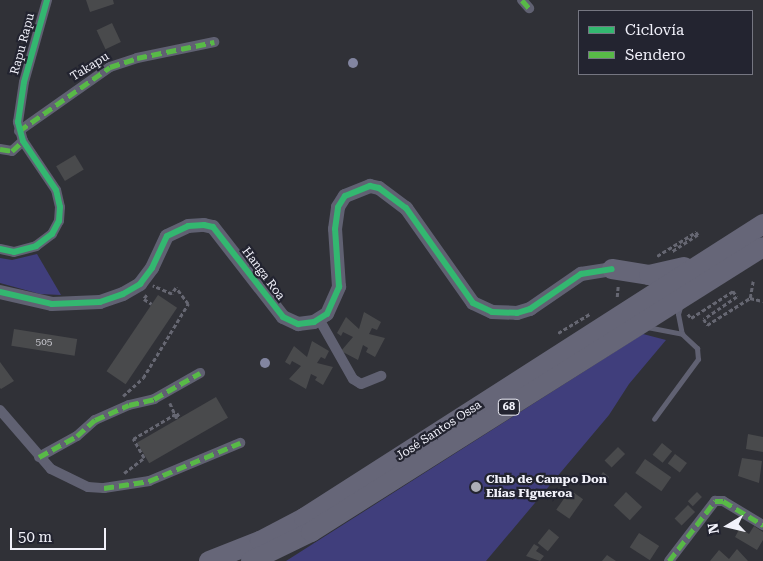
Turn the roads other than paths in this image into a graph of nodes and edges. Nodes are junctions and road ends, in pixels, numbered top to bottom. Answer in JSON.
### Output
{"nodes":[{"id":1,"x":47,"y":0,"type":"edge"},
{"id":2,"x":522,"y":0,"type":"edge"},
{"id":3,"x":529,"y":8,"type":"dead end"},
{"id":4,"x":214,"y":42,"type":"dead end"},
{"id":5,"x":21,"y":136,"type":"junction"},
{"id":6,"x":0,"y":149,"type":"edge"},
{"id":7,"x":763,"y":224,"type":"edge"},
{"id":8,"x":763,"y":246,"type":"edge"},
{"id":9,"x":0,"y":249,"type":"edge"},
{"id":10,"x":709,"y":257,"type":"junction"},
{"id":11,"x":612,"y":268,"type":"junction"},
{"id":12,"x":0,"y":292,"type":"edge"},
{"id":13,"x":684,"y":296,"type":"junction"},
{"id":14,"x":626,"y":312,"type":"junction"},
{"id":15,"x":319,"y":319,"type":"junction"},
{"id":16,"x":682,"y":334,"type":"junction"},
{"id":17,"x":200,"y":373,"type":"dead end"},
{"id":18,"x":381,"y":376,"type":"dead end"},
{"id":19,"x":0,"y":410,"type":"edge"},
{"id":20,"x":654,"y":419,"type":"dead end"},
{"id":21,"x":240,"y":443,"type":"dead end"},
{"id":22,"x":39,"y":457,"type":"junction"},
{"id":23,"x":763,"y":525,"type":"edge"},
{"id":24,"x":209,"y":561,"type":"edge"},
{"id":25,"x":250,"y":561,"type":"edge"},
{"id":26,"x":669,"y":561,"type":"edge"}],
"edges":[{"from":1,"to":5,"type":"street","name":"Rapu Rapu"},
{"from":2,"to":3,"type":"street"},
{"from":4,"to":5,"type":"street","name":"Takapu"},
{"from":5,"to":6,"type":"street","name":"Takapu"},
{"from":5,"to":9,"type":"street"},
{"from":7,"to":10,"type":"highway","name":"José Santos Ossa","number":"68"},
{"from":8,"to":13,"type":"highway","name":"José Santos Ossa","number":"68"},
{"from":10,"to":11,"type":"highway"},
{"from":10,"to":14,"type":"highway","name":"José Santos Ossa","number":"68"},
{"from":11,"to":14,"type":"highway"},
{"from":11,"to":15,"type":"street"},
{"from":12,"to":15,"type":"street","name":"Hanga Roa"},
{"from":13,"to":14,"type":"highway","name":"José Santos Ossa","number":"68"},
{"from":13,"to":16,"type":"lane"},
{"from":14,"to":16,"type":"lane"},
{"from":14,"to":24,"type":"highway","name":"José Santos Ossa","number":"68"},
{"from":14,"to":25,"type":"highway","name":"José Santos Ossa","number":"68"},
{"from":15,"to":18,"type":"street"},
{"from":16,"to":20,"type":"lane"},
{"from":17,"to":22,"type":"street"},
{"from":19,"to":22,"type":"street"},
{"from":21,"to":22,"type":"street"},
{"from":23,"to":26,"type":"street"}]}
